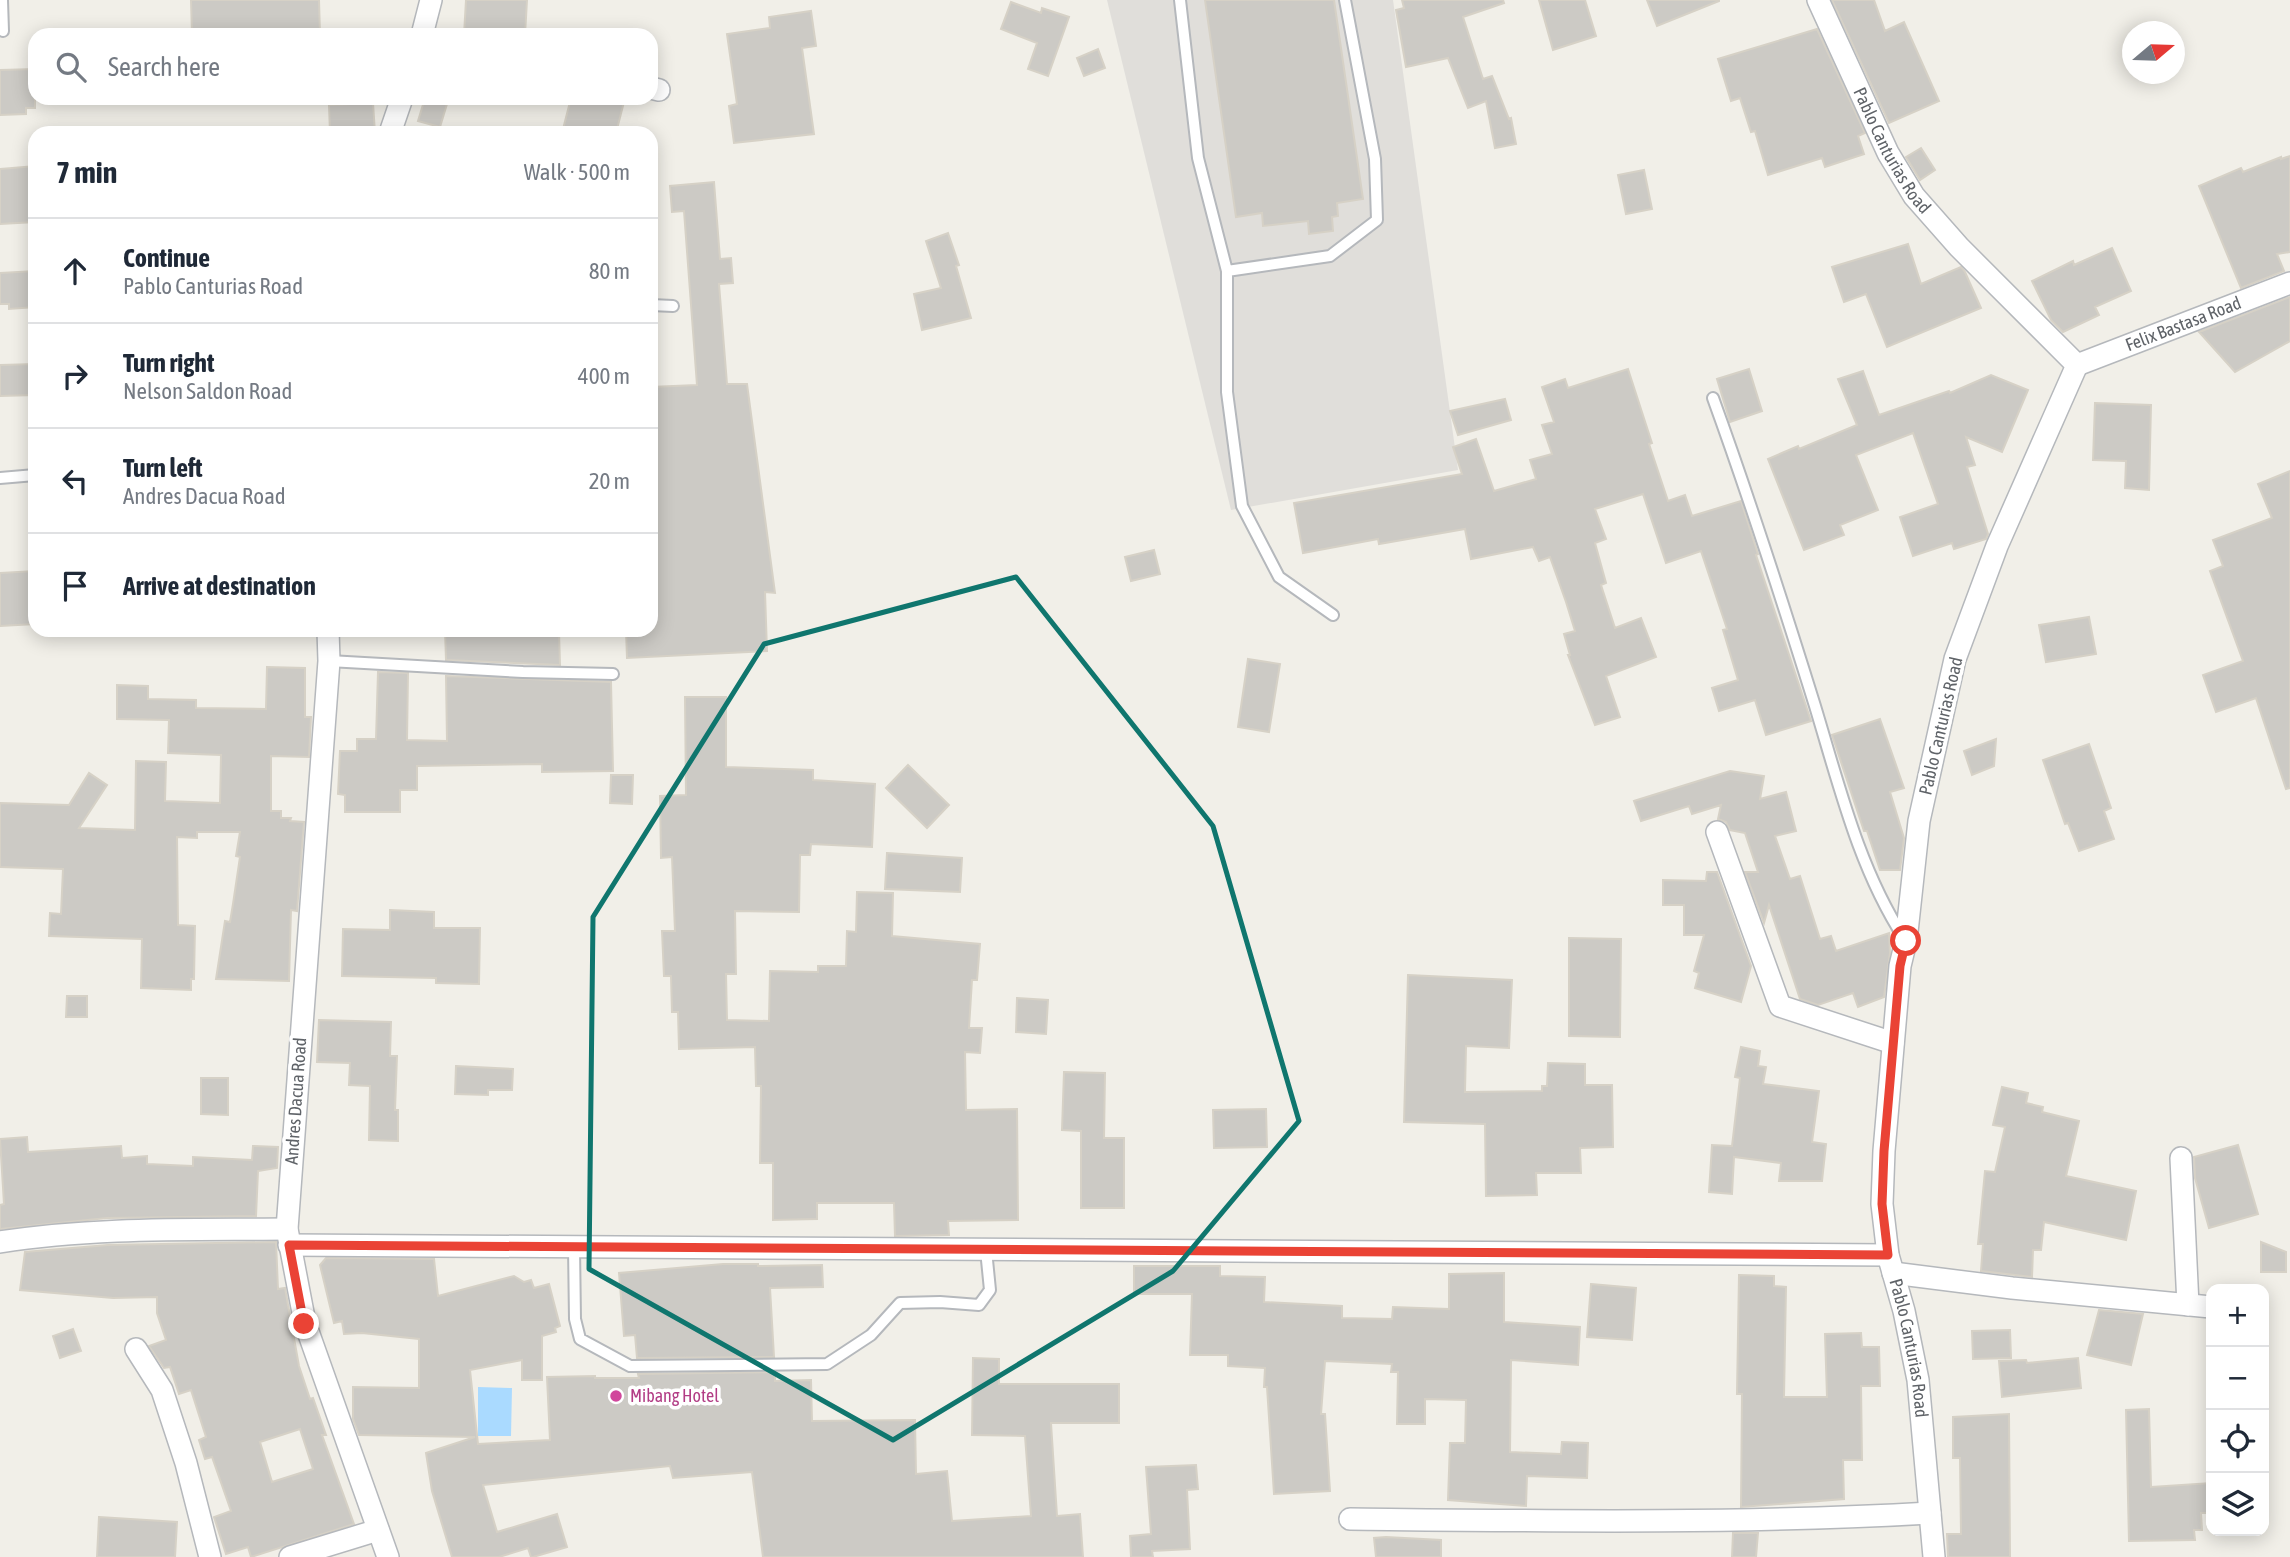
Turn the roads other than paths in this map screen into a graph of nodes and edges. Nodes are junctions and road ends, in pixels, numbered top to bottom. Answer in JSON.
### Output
{"nodes":[{"id":1,"x":2,"y":0,"type":"edge"},
{"id":2,"x":431,"y":0,"type":"edge"},
{"id":3,"x":1180,"y":0,"type":"edge"},
{"id":4,"x":1345,"y":0,"type":"edge"},
{"id":5,"x":1818,"y":0,"type":"edge"},
{"id":6,"x":424,"y":28,"type":"edge"},
{"id":7,"x":3,"y":31,"type":"dead end"},
{"id":8,"x":400,"y":105,"type":"edge"},
{"id":9,"x":392,"y":126,"type":"edge"},
{"id":10,"x":1227,"y":271,"type":"junction"},
{"id":11,"x":2290,"y":283,"type":"edge"},
{"id":12,"x":658,"y":305,"type":"edge"},
{"id":13,"x":673,"y":306,"type":"dead end"},
{"id":14,"x":2077,"y":365,"type":"junction"},
{"id":15,"x":1713,"y":398,"type":"dead end"},
{"id":16,"x":28,"y":476,"type":"edge"},
{"id":17,"x":0,"y":478,"type":"edge"},
{"id":18,"x":1333,"y":615,"type":"dead end"},
{"id":19,"x":327,"y":637,"type":"edge"},
{"id":20,"x":329,"y":661,"type":"junction"},
{"id":21,"x":613,"y":674,"type":"dead end"},
{"id":22,"x":1717,"y":832,"type":"dead end"},
{"id":23,"x":1906,"y":941,"type":"junction"},
{"id":24,"x":1893,"y":1043,"type":"junction"},
{"id":25,"x":2181,"y":1158,"type":"dead end"},
{"id":26,"x":288,"y":1237,"type":"junction"},
{"id":27,"x":0,"y":1242,"type":"edge"},
{"id":28,"x":574,"y":1247,"type":"junction"},
{"id":29,"x":986,"y":1250,"type":"junction"},
{"id":30,"x":1891,"y":1264,"type":"junction"},
{"id":31,"x":2188,"y":1305,"type":"junction"},
{"id":32,"x":2206,"y":1307,"type":"edge"},
{"id":33,"x":136,"y":1349,"type":"dead end"},
{"id":34,"x":1930,"y":1513,"type":"junction"},
{"id":35,"x":1350,"y":1519,"type":"dead end"},
{"id":36,"x":378,"y":1530,"type":"junction"},
{"id":37,"x":210,"y":1557,"type":"edge"},
{"id":38,"x":290,"y":1557,"type":"edge"},
{"id":39,"x":388,"y":1557,"type":"edge"},
{"id":40,"x":1934,"y":1557,"type":"edge"}],
"edges":[{"from":1,"to":7,"type":"lane"},
{"from":2,"to":6,"type":"street"},
{"from":3,"to":10,"type":"lane"},
{"from":4,"to":10,"type":"lane"},
{"from":5,"to":14,"type":"street","name":"Pablo Canturias Road"},
{"from":8,"to":9,"type":"street"},
{"from":10,"to":18,"type":"lane"},
{"from":11,"to":14,"type":"street","name":"Felix Bastasa Road"},
{"from":12,"to":13,"type":"lane"},
{"from":14,"to":23,"type":"street","name":"Pablo Canturias Road"},
{"from":15,"to":23,"type":"lane"},
{"from":16,"to":17,"type":"lane"},
{"from":19,"to":20,"type":"street","name":"Andres Dacua Road"},
{"from":20,"to":21,"type":"lane"},
{"from":20,"to":26,"type":"street","name":"Andres Dacua Road"},
{"from":22,"to":24,"type":"street"},
{"from":23,"to":24,"type":"street","name":"Pablo Canturias Road"},
{"from":24,"to":30,"type":"street","name":"Pablo Canturias Road"},
{"from":25,"to":31,"type":"street"},
{"from":26,"to":27,"type":"street"},
{"from":26,"to":28,"type":"street"},
{"from":26,"to":36,"type":"street","name":"Andres Dacua Road"},
{"from":28,"to":29,"type":"street"},
{"from":28,"to":29,"type":"lane"},
{"from":29,"to":30,"type":"street"},
{"from":30,"to":31,"type":"street"},
{"from":30,"to":34,"type":"street","name":"Pablo Canturias Road"},
{"from":31,"to":32,"type":"street"},
{"from":33,"to":37,"type":"street"},
{"from":34,"to":35,"type":"street"},
{"from":34,"to":40,"type":"street","name":"Pablo Canturias Road"},
{"from":36,"to":38,"type":"street"},
{"from":36,"to":39,"type":"street","name":"Andres Dacua Road"}]}
